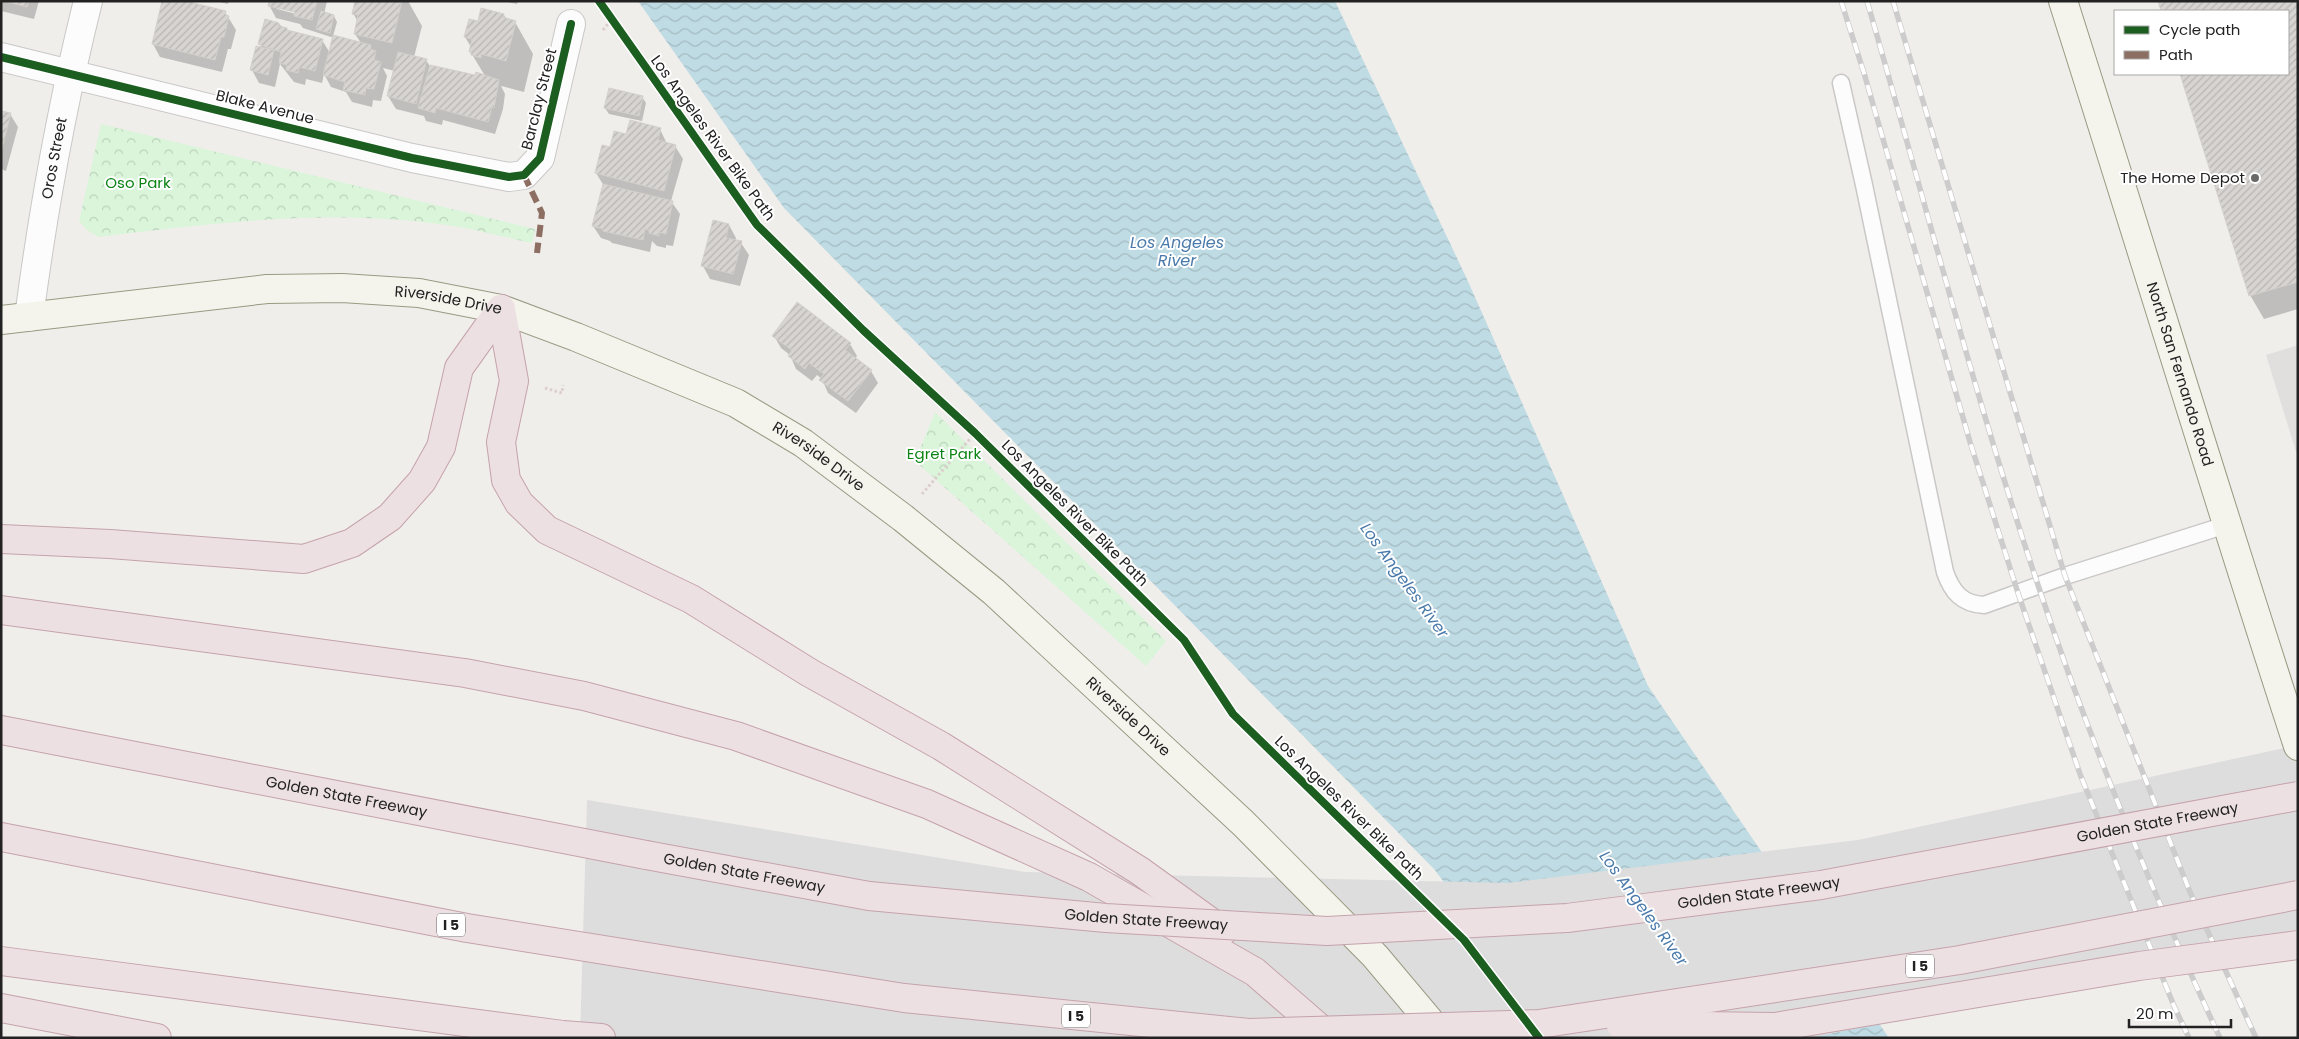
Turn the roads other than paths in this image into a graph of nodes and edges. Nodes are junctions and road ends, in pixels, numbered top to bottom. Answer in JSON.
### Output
{"nodes":[{"id":1,"x":88,"y":1,"type":"edge"},
{"id":2,"x":2063,"y":1,"type":"edge"},
{"id":3,"x":571,"y":24,"type":"dead end"},
{"id":4,"x":1,"y":57,"type":"edge"},
{"id":5,"x":70,"y":74,"type":"junction"},
{"id":6,"x":1841,"y":83,"type":"dead end"},
{"id":7,"x":524,"y":175,"type":"joint"},
{"id":8,"x":502,"y":308,"type":"junction"},
{"id":9,"x":28,"y":317,"type":"junction"},
{"id":10,"x":1,"y":320,"type":"edge"},
{"id":11,"x":2226,"y":524,"type":"junction"},
{"id":12,"x":1,"y":539,"type":"edge"},
{"id":13,"x":1,"y":610,"type":"edge"},
{"id":14,"x":1,"y":730,"type":"edge"},
{"id":15,"x":2298,"y":746,"type":"edge"},
{"id":16,"x":2298,"y":796,"type":"edge"},
{"id":17,"x":1,"y":836,"type":"edge"},
{"id":18,"x":2298,"y":895,"type":"edge"},
{"id":19,"x":2298,"y":945,"type":"edge"},
{"id":20,"x":1,"y":960,"type":"edge"},
{"id":21,"x":1,"y":1008,"type":"edge"},
{"id":22,"x":1539,"y":1024,"type":"junction"},
{"id":23,"x":1249,"y":1033,"type":"junction"},
{"id":24,"x":157,"y":1038,"type":"edge"},
{"id":25,"x":601,"y":1038,"type":"edge"},
{"id":26,"x":1187,"y":1038,"type":"edge"},
{"id":27,"x":1331,"y":1038,"type":"edge"},
{"id":28,"x":1343,"y":1038,"type":"edge"},
{"id":29,"x":1444,"y":1038,"type":"edge"}],
"edges":[{"from":1,"to":5,"type":"street","name":"Oros Street"},
{"from":2,"to":11,"type":"main road","name":"North San Fernando Road"},
{"from":3,"to":7,"type":"street","name":"Barclay Street"},
{"from":4,"to":5,"type":"street","name":"Blake Avenue"},
{"from":5,"to":7,"type":"street","name":"Blake Avenue"},
{"from":5,"to":9,"type":"street","name":"Oros Street"},
{"from":6,"to":11,"type":"lane"},
{"from":8,"to":9,"type":"main road","name":"Riverside Drive"},
{"from":8,"to":12,"type":"highway"},
{"from":8,"to":28,"type":"highway"},
{"from":8,"to":29,"type":"main road","name":"Riverside Drive"},
{"from":9,"to":10,"type":"main road","name":"Riverside Drive"},
{"from":11,"to":15,"type":"main road","name":"North San Fernando Road"},
{"from":13,"to":27,"type":"highway"},
{"from":14,"to":16,"type":"highway","name":"Golden State Freeway","bridge":true},
{"from":17,"to":23,"type":"highway","number":"I 5"},
{"from":18,"to":22,"type":"highway","number":"I 5","bridge":true},
{"from":19,"to":22,"type":"highway","bridge":true},
{"from":20,"to":25,"type":"highway"},
{"from":21,"to":24,"type":"highway"},
{"from":22,"to":23,"type":"highway","number":"I 5","bridge":true},
{"from":23,"to":26,"type":"highway"}]}
